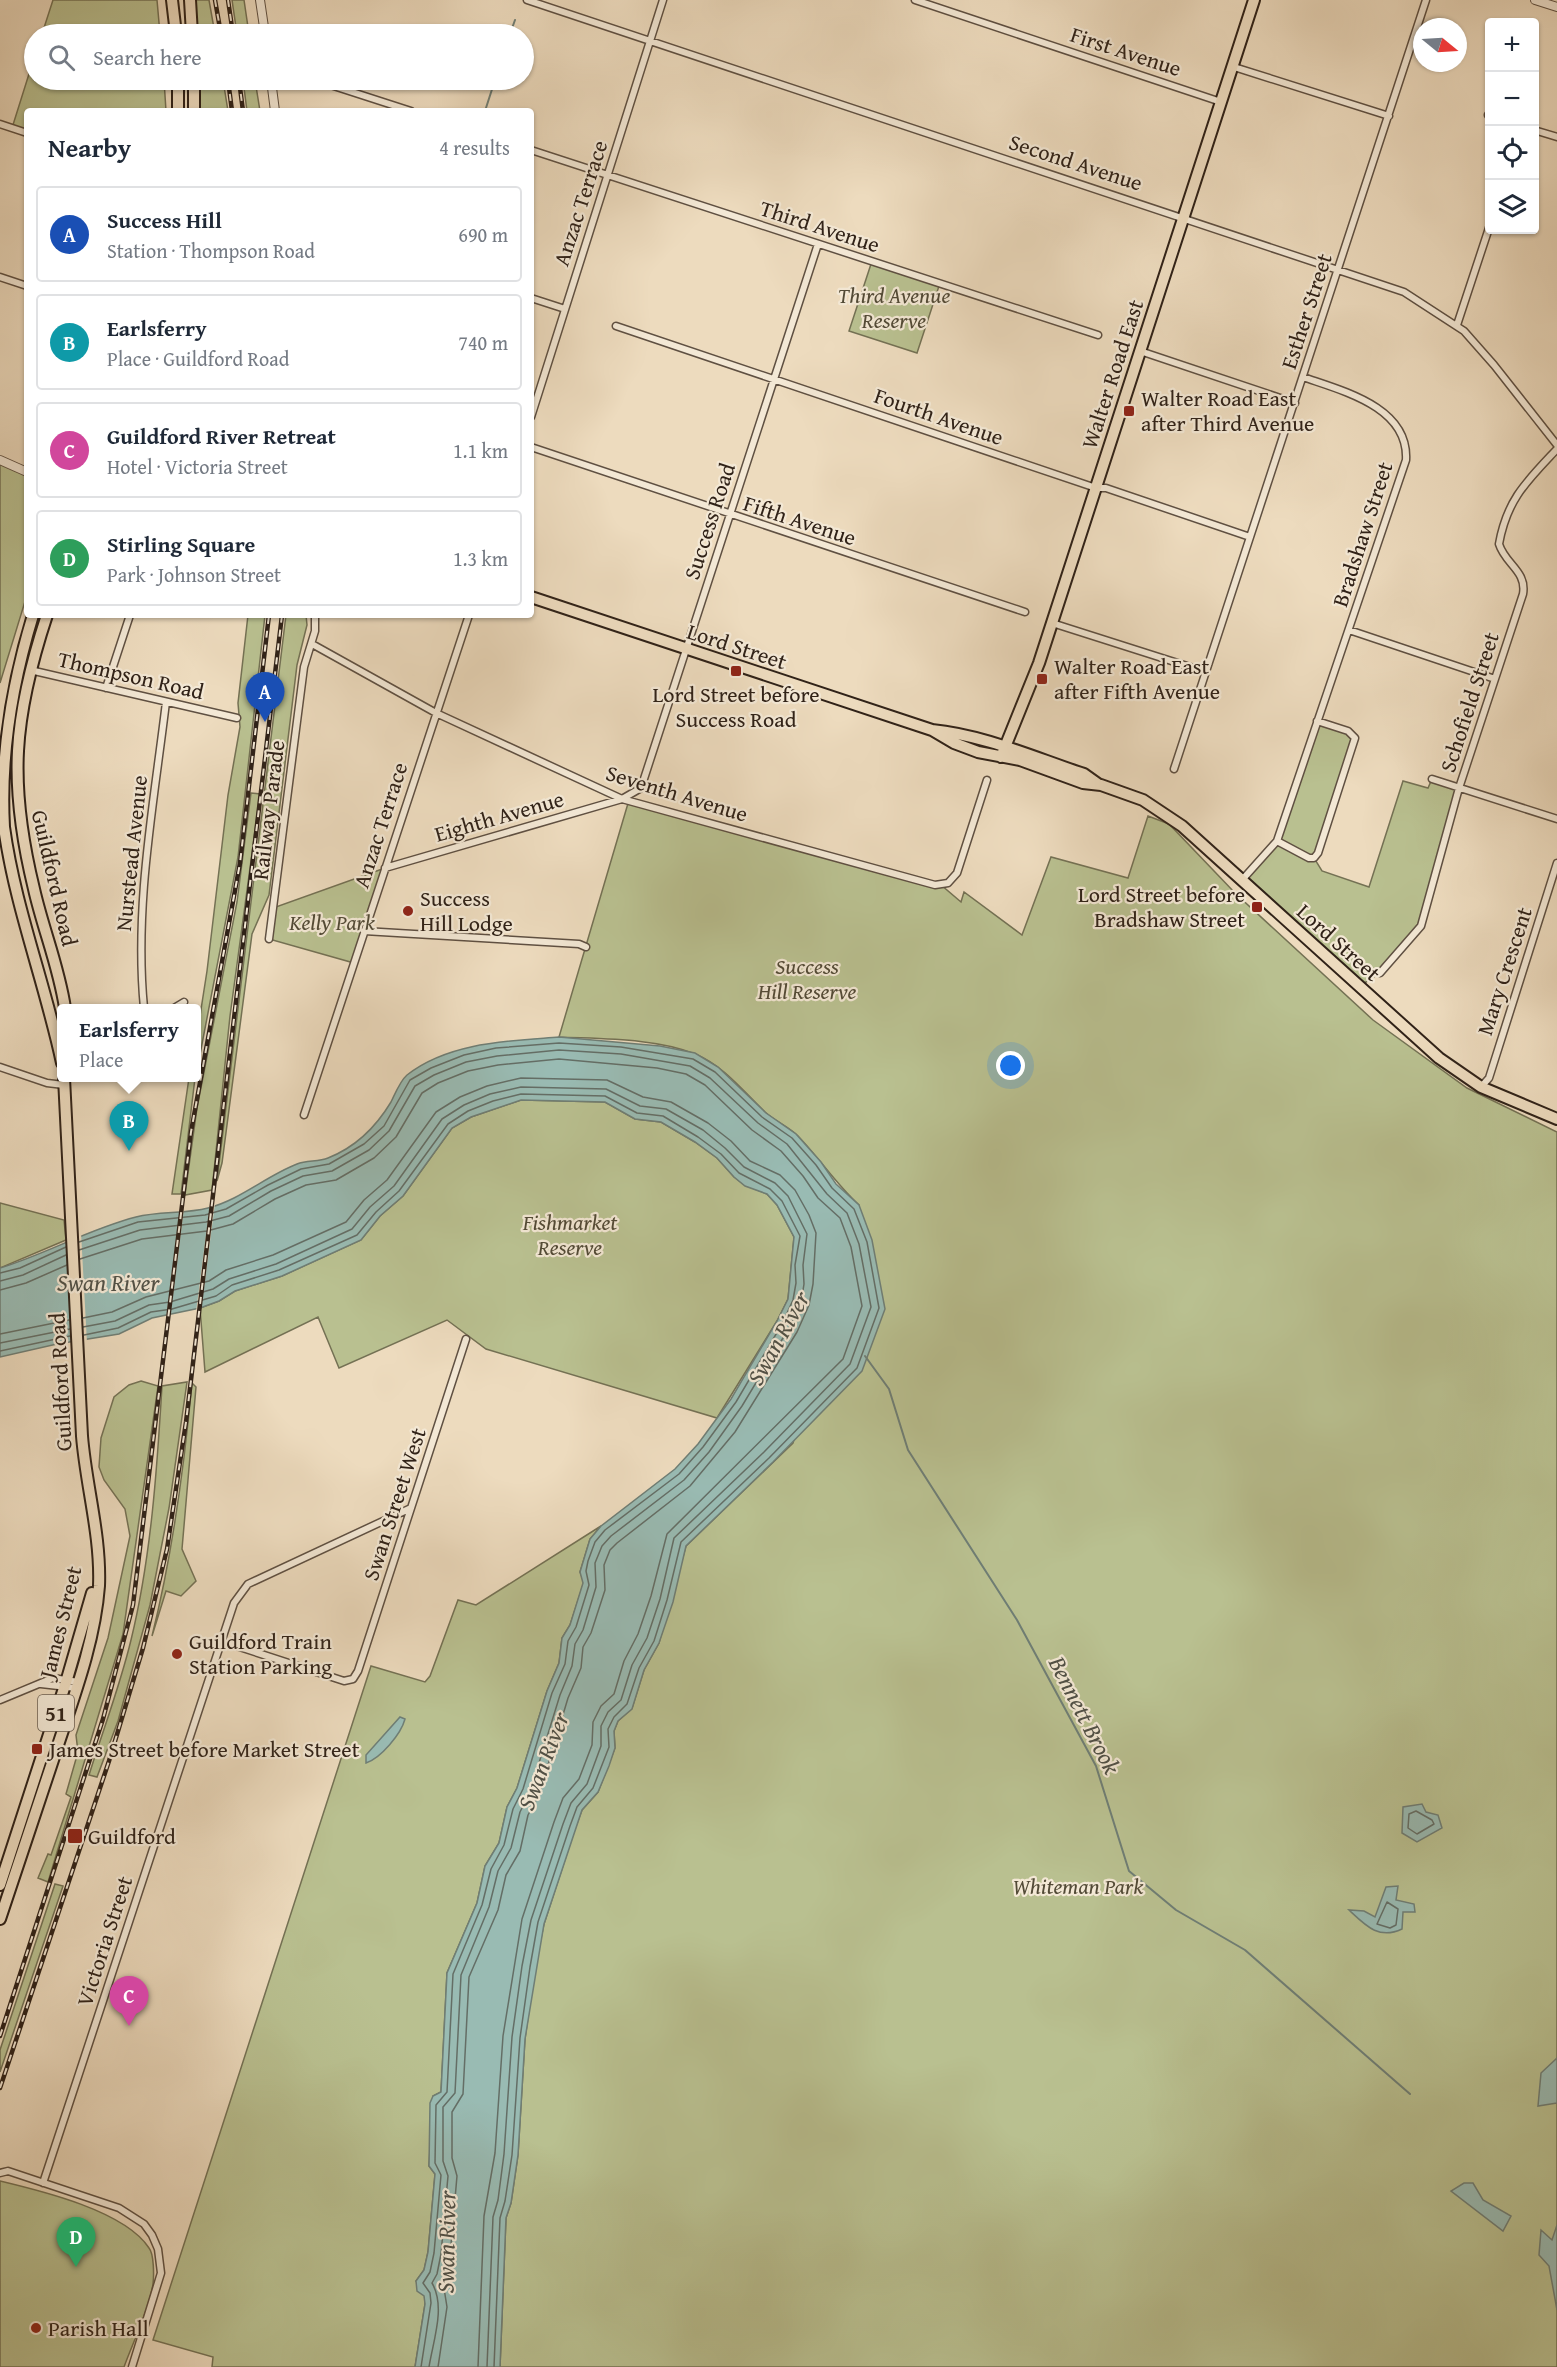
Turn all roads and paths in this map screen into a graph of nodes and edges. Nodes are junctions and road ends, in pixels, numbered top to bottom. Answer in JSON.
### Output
{"nodes":[{"id":1,"x":172,"y":0,"type":"edge"},
{"id":2,"x":190,"y":0,"type":"edge"},
{"id":3,"x":260,"y":0,"type":"edge"},
{"id":4,"x":527,"y":0,"type":"edge"},
{"id":5,"x":663,"y":0,"type":"edge"},
{"id":6,"x":915,"y":0,"type":"edge"},
{"id":7,"x":1254,"y":0,"type":"edge"},
{"id":8,"x":1426,"y":0,"type":"edge"},
{"id":9,"x":1535,"y":0,"type":"edge"},
{"id":10,"x":1557,"y":7,"type":"edge"},
{"id":11,"x":175,"y":24,"type":"edge"},
{"id":12,"x":191,"y":24,"type":"edge"},
{"id":13,"x":263,"y":24,"type":"edge"},
{"id":14,"x":650,"y":41,"type":"junction"},
{"id":15,"x":1234,"y":66,"type":"junction"},
{"id":16,"x":178,"y":90,"type":"edge"},
{"id":17,"x":194,"y":90,"type":"edge"},
{"id":18,"x":272,"y":90,"type":"edge"},
{"id":19,"x":346,"y":90,"type":"edge"},
{"id":20,"x":1222,"y":103,"type":"junction"},
{"id":21,"x":178,"y":108,"type":"edge"},
{"id":22,"x":194,"y":108,"type":"edge"},
{"id":23,"x":274,"y":108,"type":"edge"},
{"id":24,"x":402,"y":108,"type":"edge"},
{"id":25,"x":1389,"y":116,"type":"junction"},
{"id":26,"x":0,"y":124,"type":"edge"},
{"id":27,"x":24,"y":132,"type":"edge"},
{"id":28,"x":1539,"y":132,"type":"edge"},
{"id":29,"x":1557,"y":137,"type":"edge"},
{"id":30,"x":534,"y":151,"type":"edge"},
{"id":31,"x":608,"y":175,"type":"junction"},
{"id":32,"x":1184,"y":217,"type":"junction"},
{"id":33,"x":1487,"y":234,"type":"edge"},
{"id":34,"x":818,"y":244,"type":"junction"},
{"id":35,"x":1339,"y":268,"type":"junction"},
{"id":36,"x":0,"y":277,"type":"edge"},
{"id":37,"x":24,"y":285,"type":"edge"},
{"id":38,"x":534,"y":299,"type":"edge"},
{"id":39,"x":565,"y":309,"type":"junction"},
{"id":40,"x":1457,"y":325,"type":"junction"},
{"id":41,"x":616,"y":326,"type":"dead end"},
{"id":42,"x":1098,"y":335,"type":"dead end"},
{"id":43,"x":1140,"y":351,"type":"junction"},
{"id":44,"x":1303,"y":377,"type":"junction"},
{"id":45,"x":774,"y":378,"type":"junction"},
{"id":46,"x":1295,"y":403,"type":"junction"},
{"id":47,"x":534,"y":407,"type":"edge"},
{"id":48,"x":1557,"y":434,"type":"edge"},
{"id":49,"x":1556,"y":445,"type":"edge"},
{"id":50,"x":534,"y":448,"type":"edge"},
{"id":51,"x":0,"y":460,"type":"edge"},
{"id":52,"x":24,"y":465,"type":"edge"},
{"id":53,"x":24,"y":471,"type":"edge"},
{"id":54,"x":1096,"y":488,"type":"junction"},
{"id":55,"x":730,"y":516,"type":"junction"},
{"id":56,"x":1250,"y":537,"type":"junction"},
{"id":57,"x":534,"y":598,"type":"edge"},
{"id":58,"x":1025,"y":612,"type":"dead end"},
{"id":59,"x":32,"y":618,"type":"edge"},
{"id":60,"x":46,"y":618,"type":"edge"},
{"id":61,"x":129,"y":618,"type":"edge"},
{"id":62,"x":315,"y":618,"type":"edge"},
{"id":63,"x":468,"y":618,"type":"edge"},
{"id":64,"x":1052,"y":623,"type":"junction"},
{"id":65,"x":1348,"y":630,"type":"junction"},
{"id":66,"x":312,"y":644,"type":"junction"},
{"id":67,"x":686,"y":650,"type":"junction"},
{"id":68,"x":17,"y":667,"type":"junction"},
{"id":69,"x":31,"y":670,"type":"junction"},
{"id":70,"x":1206,"y":672,"type":"junction"},
{"id":71,"x":1495,"y":679,"type":"junction"},
{"id":72,"x":106,"y":688,"type":"junction"},
{"id":73,"x":166,"y":702,"type":"junction"},
{"id":74,"x":436,"y":713,"type":"junction"},
{"id":75,"x":237,"y":718,"type":"dead end"},
{"id":76,"x":1317,"y":721,"type":"junction"},
{"id":77,"x":1003,"y":752,"type":"junction"},
{"id":78,"x":1174,"y":769,"type":"dead end"},
{"id":79,"x":1432,"y":779,"type":"dead end"},
{"id":80,"x":987,"y":780,"type":"dead end"},
{"id":81,"x":1459,"y":788,"type":"junction"},
{"id":82,"x":622,"y":799,"type":"junction"},
{"id":83,"x":1557,"y":819,"type":"edge"},
{"id":84,"x":1277,"y":842,"type":"junction"},
{"id":85,"x":1557,"y":863,"type":"edge"},
{"id":86,"x":385,"y":868,"type":"junction"},
{"id":87,"x":1242,"y":880,"type":"junction"},
{"id":88,"x":364,"y":931,"type":"junction"},
{"id":89,"x":269,"y":939,"type":"dead end"},
{"id":90,"x":586,"y":947,"type":"dead end"},
{"id":91,"x":1380,"y":973,"type":"dead end"},
{"id":92,"x":184,"y":1002,"type":"dead end"},
{"id":93,"x":64,"y":1004,"type":"edge"},
{"id":94,"x":144,"y":1004,"type":"edge"},
{"id":95,"x":181,"y":1004,"type":"edge"},
{"id":96,"x":57,"y":1038,"type":"edge"},
{"id":97,"x":0,"y":1067,"type":"edge"},
{"id":98,"x":57,"y":1082,"type":"edge"},
{"id":99,"x":64,"y":1082,"type":"edge"},
{"id":100,"x":1481,"y":1087,"type":"junction"},
{"id":101,"x":304,"y":1115,"type":"dead end"},
{"id":102,"x":1557,"y":1119,"type":"edge"},
{"id":103,"x":466,"y":1339,"type":"dead end"},
{"id":104,"x":411,"y":1508,"type":"junction"},
{"id":105,"x":97,"y":1538,"type":"joint"},
{"id":106,"x":221,"y":1641,"type":"junction"},
{"id":107,"x":72,"y":1684,"type":"junction"},
{"id":108,"x":0,"y":1700,"type":"edge"},
{"id":109,"x":63,"y":1729,"type":"junction"},
{"id":110,"x":36,"y":1775,"type":"junction"},
{"id":111,"x":0,"y":1885,"type":"edge"},
{"id":112,"x":8,"y":1894,"type":"junction"},
{"id":113,"x":0,"y":1903,"type":"edge"},
{"id":114,"x":0,"y":1919,"type":"edge"},
{"id":115,"x":2,"y":2173,"type":"edge"},
{"id":116,"x":43,"y":2183,"type":"junction"},
{"id":117,"x":132,"y":2367,"type":"edge"}],
"edges":[{"from":1,"to":11,"type":"main road"},
{"from":2,"to":12,"type":"main road"},
{"from":3,"to":13,"type":"street"},
{"from":4,"to":14,"type":"street","name":"Second Avenue"},
{"from":5,"to":14,"type":"street","name":"Anzac Terrace"},
{"from":6,"to":20,"type":"street","name":"First Avenue"},
{"from":7,"to":15,"type":"main road","name":"Walter Road East"},
{"from":8,"to":25,"type":"street","name":"Esther Street"},
{"from":9,"to":10,"type":"street"},
{"from":14,"to":31,"type":"street","name":"Anzac Terrace"},
{"from":14,"to":32,"type":"street","name":"Second Avenue"},
{"from":15,"to":20,"type":"main road","name":"Walter Road East"},
{"from":15,"to":25,"type":"street"},
{"from":16,"to":21,"type":"main road"},
{"from":17,"to":22,"type":"main road"},
{"from":18,"to":23,"type":"street"},
{"from":19,"to":24,"type":"street"},
{"from":20,"to":32,"type":"main road","name":"Walter Road East"},
{"from":25,"to":35,"type":"street","name":"Esther Street"},
{"from":26,"to":27,"type":"street"},
{"from":28,"to":29,"type":"street"},
{"from":30,"to":31,"type":"street","name":"Third Avenue"},
{"from":31,"to":34,"type":"street","name":"Third Avenue"},
{"from":31,"to":39,"type":"street","name":"Anzac Terrace"},
{"from":32,"to":35,"type":"street","name":"Second Avenue"},
{"from":32,"to":43,"type":"main road","name":"Walter Road East"},
{"from":33,"to":40,"type":"street"},
{"from":34,"to":42,"type":"street","name":"Third Avenue"},
{"from":34,"to":45,"type":"street","name":"Success Road"},
{"from":35,"to":40,"type":"street","name":"Second Avenue"},
{"from":35,"to":44,"type":"street","name":"Esther Street"},
{"from":36,"to":37,"type":"street"},
{"from":38,"to":39,"type":"street"},
{"from":39,"to":47,"type":"street","name":"Anzac Terrace"},
{"from":40,"to":49,"type":"street","name":"Second Avenue"},
{"from":41,"to":45,"type":"street","name":"Fourth Avenue"},
{"from":43,"to":46,"type":"street"},
{"from":43,"to":54,"type":"main road","name":"Walter Road East"},
{"from":44,"to":46,"type":"street","name":"Esther Street"},
{"from":44,"to":65,"type":"street","name":"Bradshaw Street"},
{"from":45,"to":54,"type":"street","name":"Fourth Avenue"},
{"from":45,"to":55,"type":"street","name":"Success Road"},
{"from":46,"to":56,"type":"street","name":"Esther Street"},
{"from":48,"to":49,"type":"street"},
{"from":49,"to":71,"type":"street","name":"Schofield Street"},
{"from":50,"to":55,"type":"street","name":"Fifth Avenue"},
{"from":51,"to":52,"type":"street"},
{"from":51,"to":53,"type":"street"},
{"from":54,"to":56,"type":"street","name":"Fourth Avenue"},
{"from":54,"to":64,"type":"main road","name":"Walter Road East"},
{"from":55,"to":58,"type":"street","name":"Fifth Avenue"},
{"from":55,"to":67,"type":"street","name":"Success Road"},
{"from":56,"to":70,"type":"street","name":"Esther Street"},
{"from":57,"to":67,"type":"main road","name":"Lord Street"},
{"from":59,"to":68,"type":"main road","name":"Guildford Road"},
{"from":60,"to":69,"type":"main road","name":"Guildford Road"},
{"from":61,"to":72,"type":"street"},
{"from":62,"to":66,"type":"street","name":"Railway Parade"},
{"from":63,"to":74,"type":"street","name":"Anzac Terrace"},
{"from":64,"to":70,"type":"street"},
{"from":64,"to":77,"type":"main road","name":"Walter Road East"},
{"from":65,"to":71,"type":"street"},
{"from":65,"to":76,"type":"street","name":"Bradshaw Street"},
{"from":66,"to":74,"type":"street","name":"Seventh Avenue"},
{"from":66,"to":89,"type":"street","name":"Railway Parade"},
{"from":67,"to":77,"type":"main road","name":"Lord Street"},
{"from":67,"to":82,"type":"street","name":"Success Road"},
{"from":68,"to":69,"type":"street","name":"Thompson Road"},
{"from":68,"to":96,"type":"main road","name":"Guildford Road"},
{"from":69,"to":72,"type":"street","name":"Thompson Road"},
{"from":69,"to":93,"type":"main road","name":"Guildford Road"},
{"from":70,"to":78,"type":"street","name":"Esther Street"},
{"from":71,"to":81,"type":"street","name":"Schofield Street"},
{"from":72,"to":73,"type":"street","name":"Thompson Road"},
{"from":73,"to":75,"type":"street","name":"Thompson Road"},
{"from":73,"to":94,"type":"street","name":"Nurstead Avenue"},
{"from":74,"to":82,"type":"street","name":"Seventh Avenue"},
{"from":74,"to":86,"type":"street","name":"Anzac Terrace"},
{"from":76,"to":84,"type":"street","name":"Bradshaw Street"},
{"from":76,"to":84,"type":"street"},
{"from":77,"to":87,"type":"main road","name":"Lord Street"},
{"from":79,"to":81,"type":"street"},
{"from":80,"to":82,"type":"street","name":"Seventh Avenue"},
{"from":81,"to":83,"type":"street"},
{"from":81,"to":91,"type":"street","name":"Schofield Street"},
{"from":82,"to":86,"type":"street","name":"Eighth Avenue"},
{"from":84,"to":87,"type":"street","name":"Bradshaw Street"},
{"from":85,"to":100,"type":"street","name":"Mary Crescent"},
{"from":86,"to":88,"type":"street","name":"Anzac Terrace"},
{"from":87,"to":100,"type":"main road","name":"Lord Street"},
{"from":88,"to":90,"type":"street"},
{"from":88,"to":101,"type":"street","name":"Anzac Terrace"},
{"from":92,"to":95,"type":"street"},
{"from":97,"to":98,"type":"street"},
{"from":99,"to":105,"type":"main road","name":"Guildford Road","number":"51"},
{"from":100,"to":102,"type":"main road","name":"Lord Street"},
{"from":103,"to":104,"type":"street","name":"Swan Street West"},
{"from":104,"to":106,"type":"street","name":"Victoria Street"},
{"from":104,"to":106,"type":"street","name":"Swan Street West"},
{"from":105,"to":107,"type":"main road","name":"James Street","number":"51"},
{"from":106,"to":116,"type":"street","name":"Victoria Street"},
{"from":107,"to":108,"type":"street"},
{"from":107,"to":109,"type":"main road","name":"James Street","number":"51"},
{"from":107,"to":110,"type":"main road","name":"James Street","number":"51"},
{"from":109,"to":110,"type":"main road"},
{"from":109,"to":112,"type":"main road","name":"James Street","number":"51"},
{"from":110,"to":111,"type":"main road","name":"James Street","number":"51"},
{"from":112,"to":113,"type":"street"},
{"from":112,"to":114,"type":"main road","name":"James Street","number":"51"},
{"from":115,"to":116,"type":"street"},
{"from":116,"to":117,"type":"street"}]}
